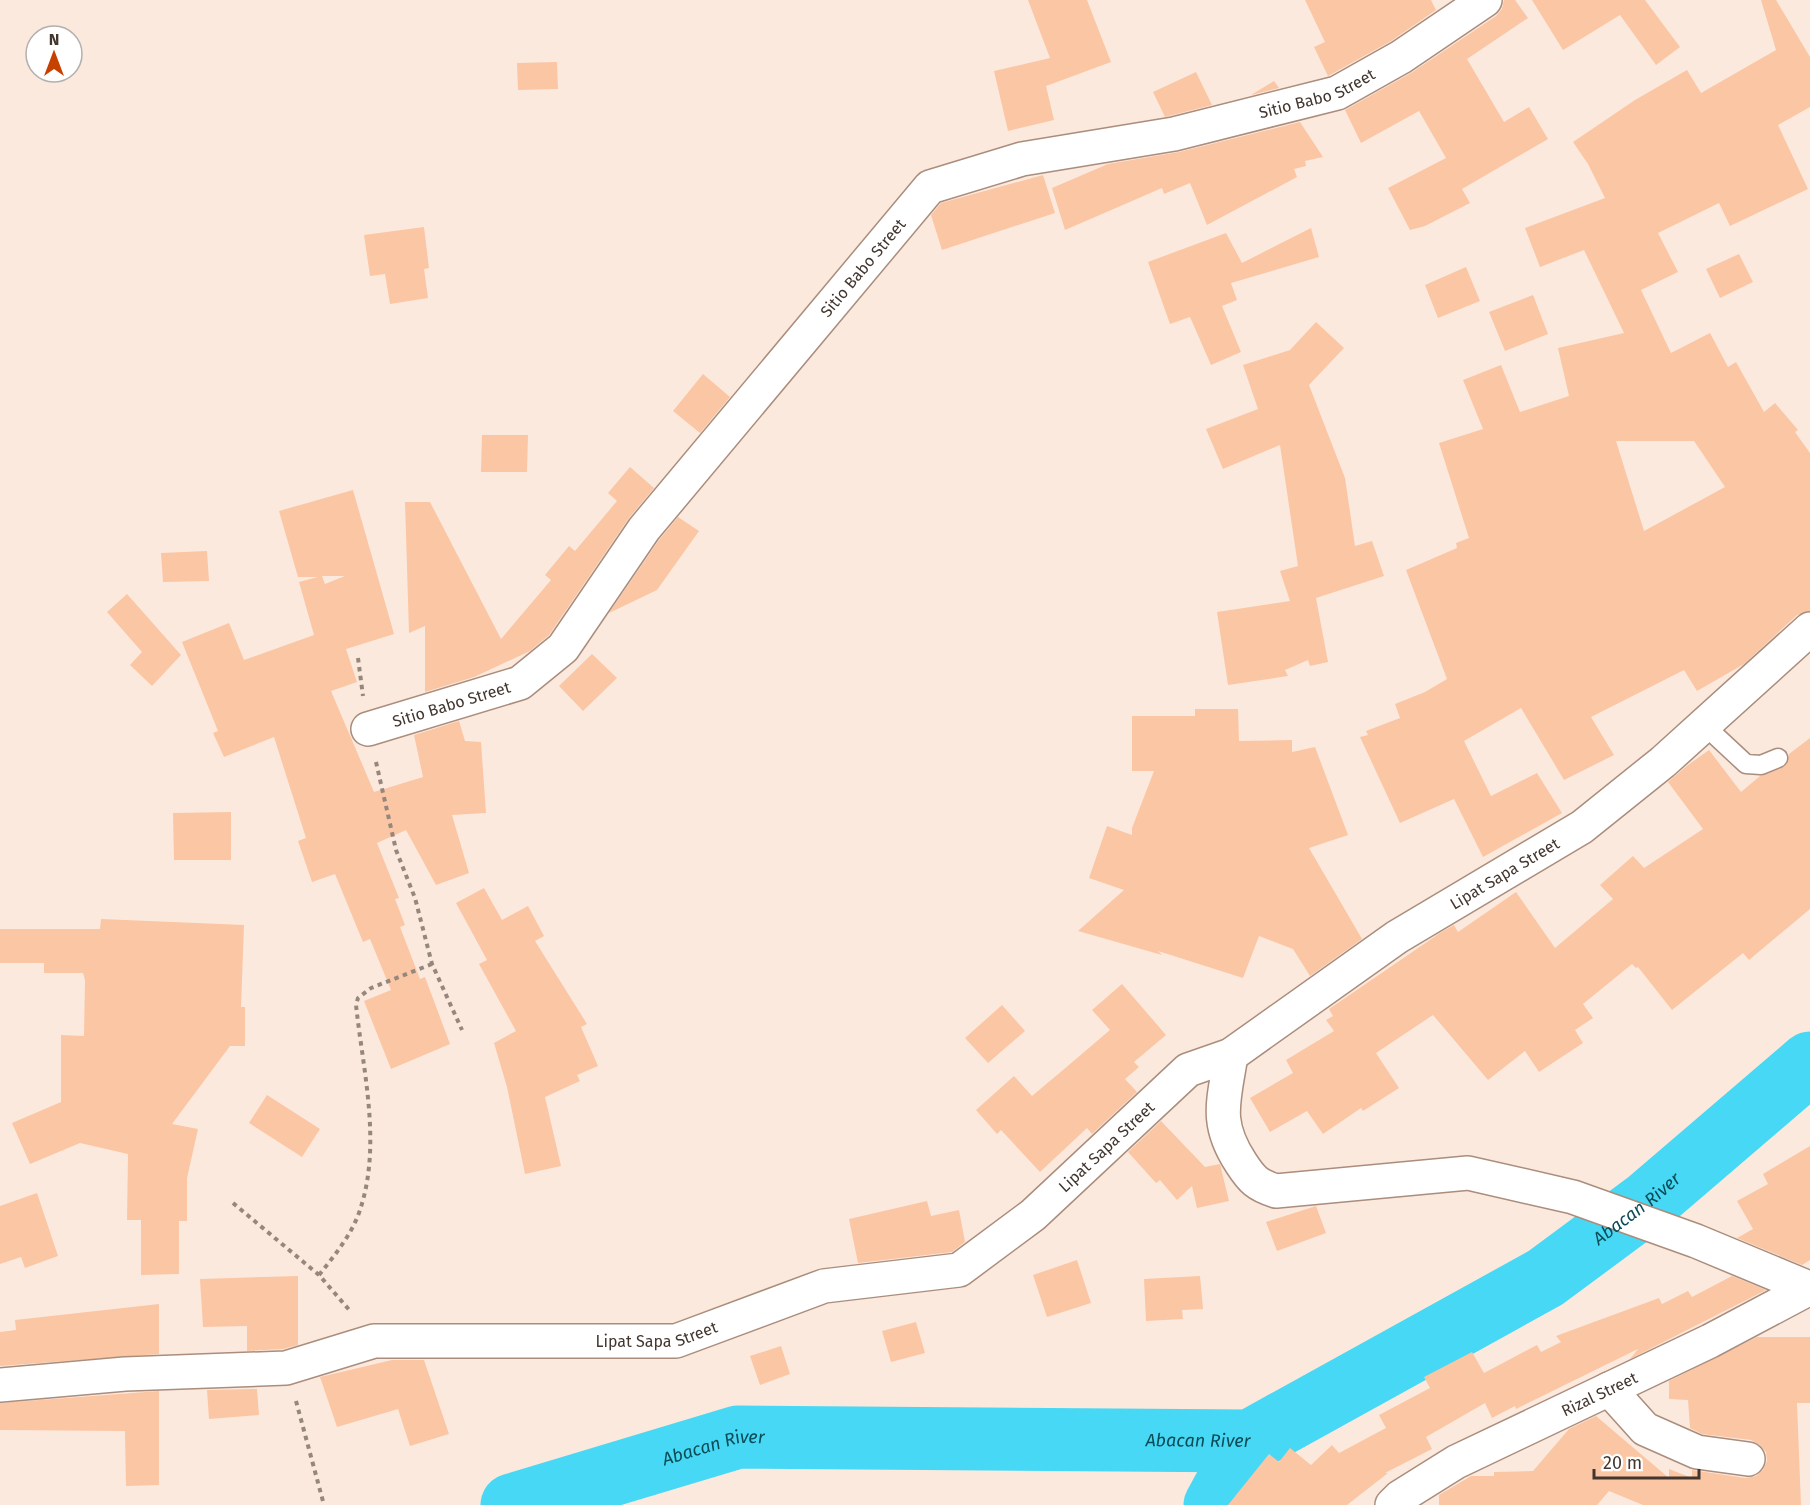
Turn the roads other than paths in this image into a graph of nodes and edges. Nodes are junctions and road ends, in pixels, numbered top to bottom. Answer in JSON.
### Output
{"nodes":[{"id":1,"x":1485,"y":0,"type":"edge"},
{"id":2,"x":1810,"y":629,"type":"edge"},
{"id":3,"x":1703,"y":724,"type":"junction"},
{"id":4,"x":368,"y":729,"type":"road end"},
{"id":5,"x":1778,"y":758,"type":"dead end"},
{"id":6,"x":1231,"y":1055,"type":"junction"},
{"id":7,"x":1810,"y":1288,"type":"edge"},
{"id":8,"x":0,"y":1385,"type":"edge"},
{"id":9,"x":1609,"y":1389,"type":"junction"},
{"id":10,"x":1748,"y":1459,"type":"dead end"},
{"id":11,"x":1392,"y":1505,"type":"edge"}],
"edges":[{"from":1,"to":4,"type":"street","name":"Sitio Babo Street"},
{"from":2,"to":3,"type":"street","name":"Lipat Sapa Street"},
{"from":3,"to":5,"type":"lane"},
{"from":3,"to":6,"type":"street","name":"Lipat Sapa Street"},
{"from":6,"to":7,"type":"street"},
{"from":6,"to":8,"type":"street","name":"Lipat Sapa Street"},
{"from":7,"to":9,"type":"street","name":"Rizal Street"},
{"from":9,"to":10,"type":"street"},
{"from":9,"to":11,"type":"street","name":"Rizal Street"}]}
